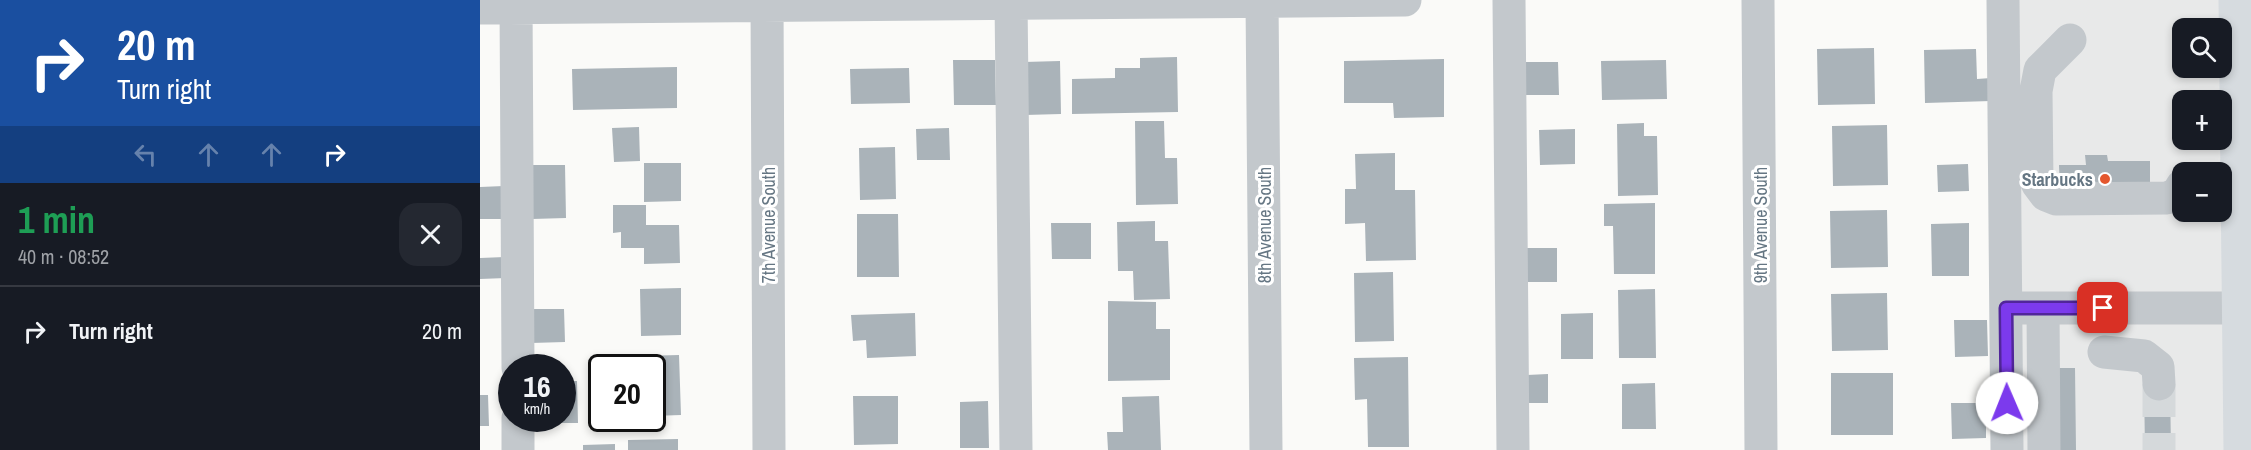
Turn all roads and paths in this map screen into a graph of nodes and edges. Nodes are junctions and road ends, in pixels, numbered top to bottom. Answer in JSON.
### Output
{"nodes":[{"id":1,"x":1405,"y":0,"type":"edge"},
{"id":2,"x":1509,"y":0,"type":"edge"},
{"id":3,"x":1758,"y":0,"type":"edge"},
{"id":4,"x":2003,"y":0,"type":"edge"},
{"id":5,"x":2235,"y":0,"type":"edge"},
{"id":6,"x":1262,"y":1,"type":"edge"},
{"id":7,"x":1011,"y":2,"type":"edge"},
{"id":8,"x":767,"y":3,"type":"edge"},
{"id":9,"x":516,"y":4,"type":"edge"},
{"id":10,"x":480,"y":8,"type":"edge"},
{"id":11,"x":2070,"y":40,"type":"dead end"},
{"id":12,"x":2172,"y":196,"type":"edge"},
{"id":13,"x":2006,"y":308,"type":"junction"},
{"id":14,"x":2043,"y":308,"type":"junction"},
{"id":15,"x":2238,"y":308,"type":"junction"},
{"id":16,"x":2104,"y":352,"type":"dead end"},
{"id":17,"x":518,"y":354,"type":"edge"},
{"id":18,"x":2159,"y":384,"type":"tunnel mouth"},
{"id":19,"x":518,"y":432,"type":"edge"},
{"id":20,"x":518,"y":450,"type":"edge"},
{"id":21,"x":769,"y":450,"type":"edge"},
{"id":22,"x":1016,"y":450,"type":"edge"},
{"id":23,"x":1266,"y":450,"type":"edge"},
{"id":24,"x":1514,"y":450,"type":"edge"},
{"id":25,"x":1761,"y":450,"type":"edge"},
{"id":26,"x":2007,"y":450,"type":"edge"},
{"id":27,"x":2044,"y":450,"type":"edge"},
{"id":28,"x":2240,"y":450,"type":"edge"}],
"edges":[{"from":1,"to":6,"type":"street"},
{"from":2,"to":24,"type":"street"},
{"from":3,"to":25,"type":"street","name":"9th Avenue South"},
{"from":4,"to":13,"type":"street"},
{"from":5,"to":15,"type":"highway"},
{"from":6,"to":7,"type":"street"},
{"from":6,"to":23,"type":"street","name":"8th Avenue South"},
{"from":7,"to":8,"type":"street"},
{"from":7,"to":22,"type":"street"},
{"from":8,"to":9,"type":"street"},
{"from":8,"to":21,"type":"street","name":"7th Avenue South"},
{"from":9,"to":10,"type":"street"},
{"from":9,"to":17,"type":"street"},
{"from":11,"to":12,"type":"street"},
{"from":13,"to":14,"type":"street"},
{"from":13,"to":26,"type":"street"},
{"from":14,"to":15,"type":"street"},
{"from":14,"to":27,"type":"street"},
{"from":15,"to":28,"type":"highway"},
{"from":16,"to":18,"type":"street"},
{"from":19,"to":20,"type":"street"}]}
